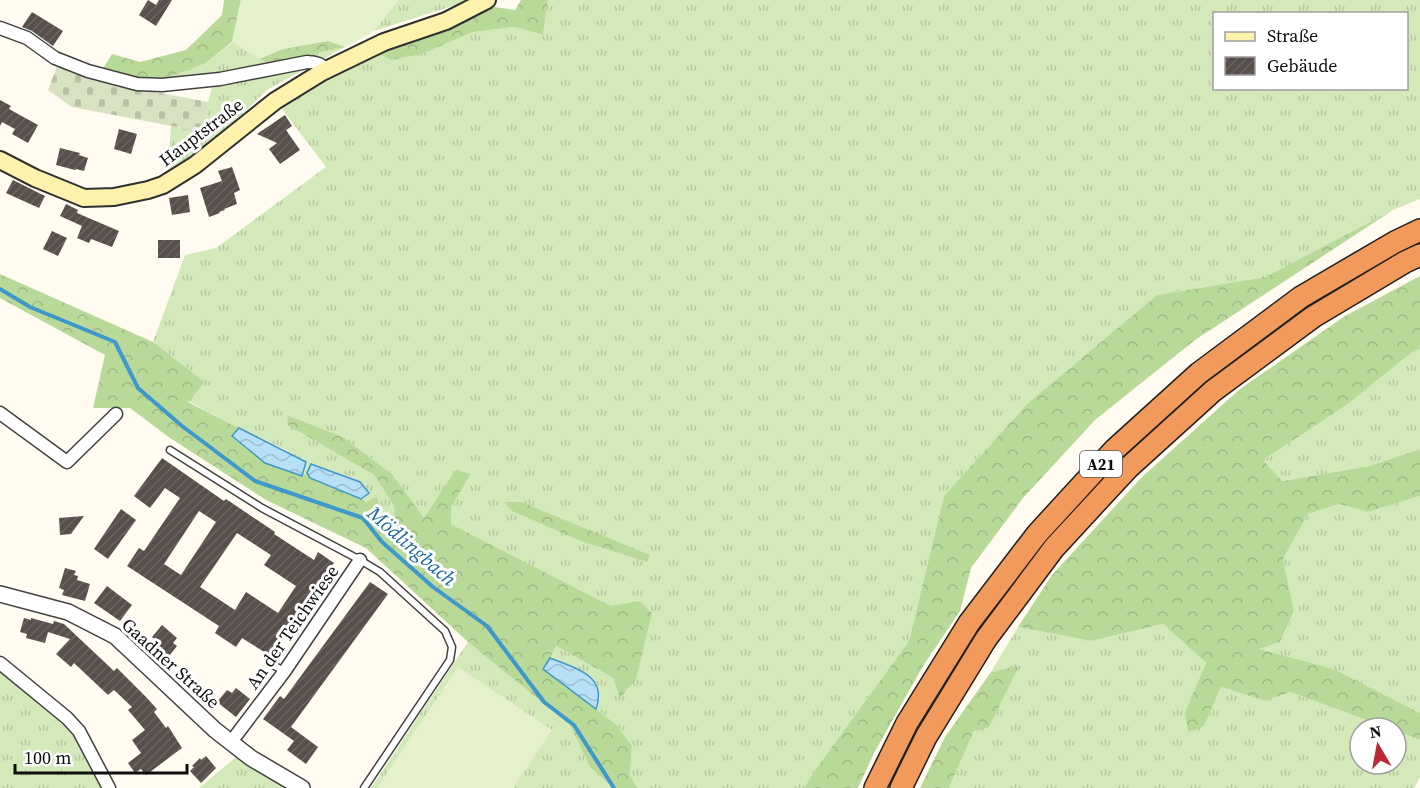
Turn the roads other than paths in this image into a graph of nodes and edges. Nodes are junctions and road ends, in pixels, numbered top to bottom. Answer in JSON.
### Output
{"nodes":[{"id":1,"x":487,"y":0,"type":"edge"},
{"id":2,"x":0,"y":28,"type":"edge"},
{"id":3,"x":327,"y":70,"type":"junction"},
{"id":4,"x":0,"y":160,"type":"edge"},
{"id":5,"x":1420,"y":230,"type":"edge"},
{"id":6,"x":1420,"y":255,"type":"edge"},
{"id":7,"x":0,"y":413,"type":"edge"},
{"id":8,"x":116,"y":414,"type":"dead end"},
{"id":9,"x":170,"y":450,"type":"dead end"},
{"id":10,"x":360,"y":560,"type":"junction"},
{"id":11,"x":0,"y":594,"type":"edge"},
{"id":12,"x":0,"y":663,"type":"edge"},
{"id":13,"x":269,"y":663,"type":"dead end"},
{"id":14,"x":284,"y":672,"type":"junction"},
{"id":15,"x":231,"y":742,"type":"junction"},
{"id":16,"x":299,"y":787,"type":"edge"},
{"id":17,"x":109,"y":788,"type":"edge"},
{"id":18,"x":364,"y":788,"type":"edge"},
{"id":19,"x":875,"y":788,"type":"edge"},
{"id":20,"x":901,"y":788,"type":"edge"}],
"edges":[{"from":1,"to":3,"type":"main road","name":"Hauptstraße"},
{"from":2,"to":3,"type":"street"},
{"from":3,"to":4,"type":"main road","name":"Hauptstraße"},
{"from":5,"to":19,"type":"highway","number":"A21"},
{"from":6,"to":20,"type":"highway","number":"A21"},
{"from":7,"to":8,"type":"street"},
{"from":9,"to":10,"type":"lane"},
{"from":10,"to":14,"type":"street","name":"An der Teichwiese"},
{"from":10,"to":18,"type":"lane"},
{"from":11,"to":15,"type":"street","name":"Gaadner Straße"},
{"from":12,"to":17,"type":"street"},
{"from":13,"to":14,"type":"lane"},
{"from":14,"to":15,"type":"street","name":"An der Teichwiese"},
{"from":15,"to":16,"type":"street","name":"Gaadner Straße"}]}
